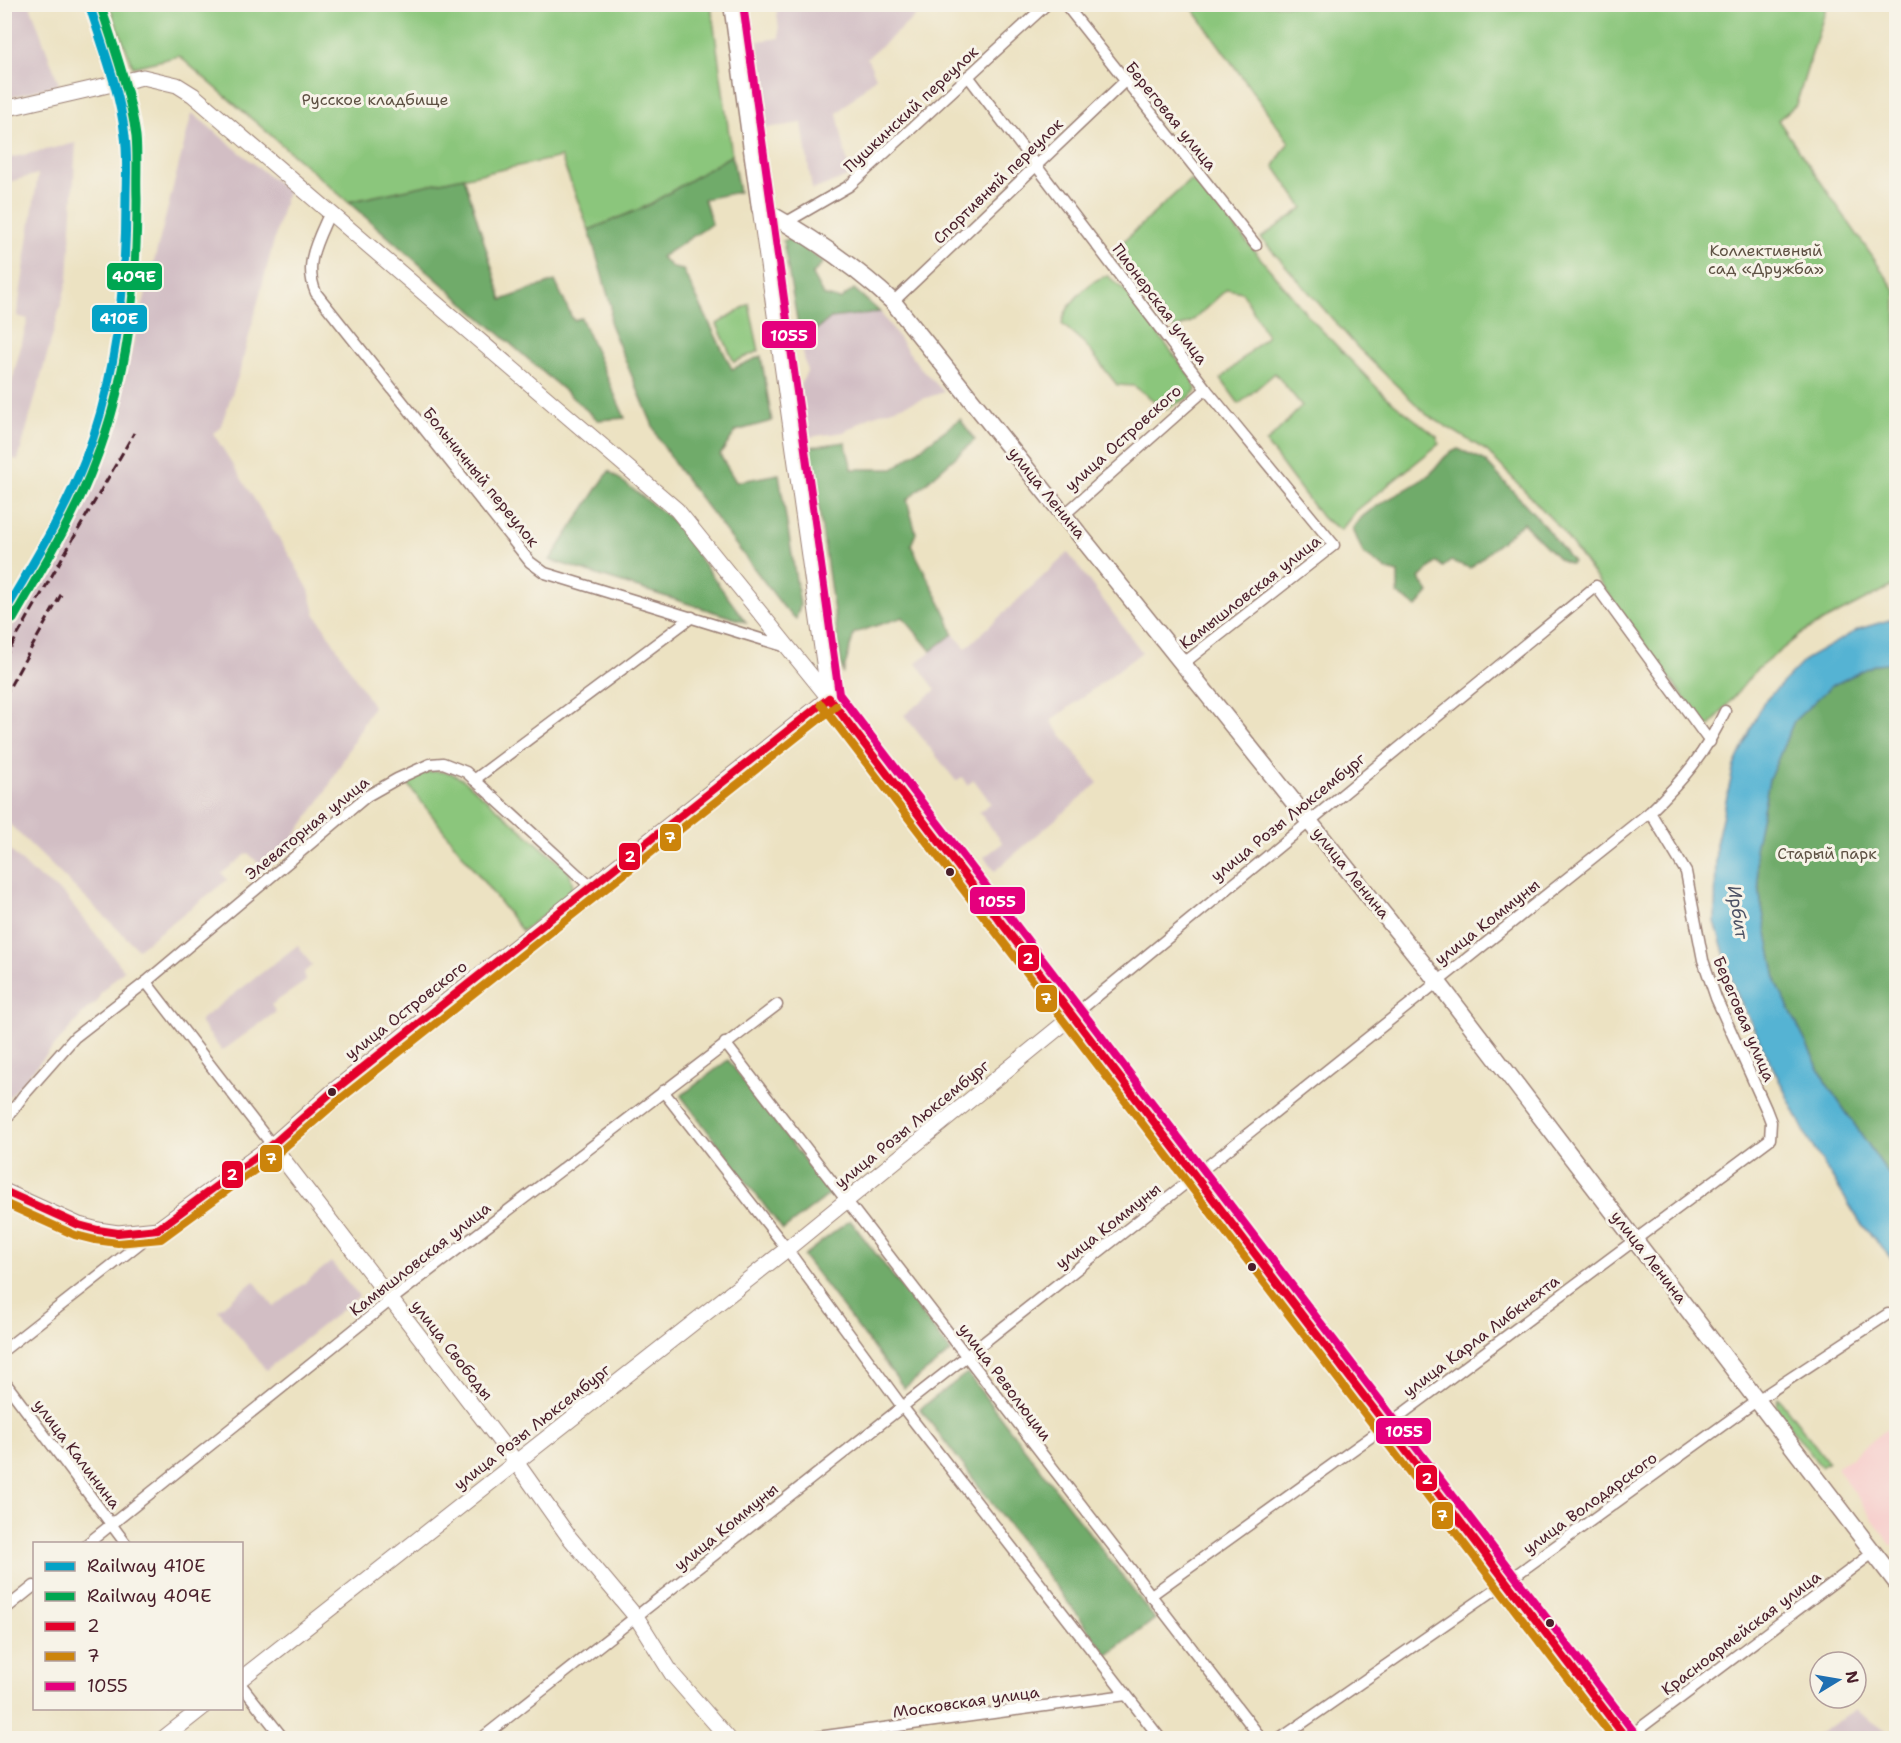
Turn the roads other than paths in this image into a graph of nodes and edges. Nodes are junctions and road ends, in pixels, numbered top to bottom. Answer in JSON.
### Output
{"nodes":[{"id":1,"x":732,"y":4,"type":"edge"},
{"id":2,"x":1047,"y":4,"type":"edge"},
{"id":3,"x":1065,"y":4,"type":"edge"},
{"id":4,"x":968,"y":76,"type":"junction"},
{"id":5,"x":1124,"y":82,"type":"junction"},
{"id":6,"x":4,"y":109,"type":"edge"},
{"id":7,"x":1036,"y":166,"type":"junction"},
{"id":8,"x":760,"y":208,"type":"junction"},
{"id":9,"x":330,"y":212,"type":"junction"},
{"id":10,"x":785,"y":223,"type":"junction"},
{"id":11,"x":1256,"y":245,"type":"dead end"},
{"id":12,"x":893,"y":302,"type":"junction"},
{"id":13,"x":1206,"y":389,"type":"junction"},
{"id":14,"x":1064,"y":515,"type":"junction"},
{"id":15,"x":1334,"y":545,"type":"joint"},
{"id":16,"x":692,"y":617,"type":"junction"},
{"id":17,"x":788,"y":647,"type":"junction"},
{"id":18,"x":1184,"y":663,"type":"junction"},
{"id":19,"x":829,"y":698,"type":"junction"},
{"id":20,"x":1725,"y":711,"type":"dead end"},
{"id":21,"x":1710,"y":742,"type":"junction"},
{"id":22,"x":474,"y":780,"type":"junction"},
{"id":23,"x":1650,"y":812,"type":"junction"},
{"id":24,"x":1310,"y":822,"type":"junction"},
{"id":25,"x":591,"y":887,"type":"junction"},
{"id":26,"x":1437,"y":981,"type":"junction"},
{"id":27,"x":146,"y":982,"type":"junction"},
{"id":28,"x":777,"y":1005,"type":"dead end"},
{"id":29,"x":1073,"y":1016,"type":"junction"},
{"id":30,"x":725,"y":1043,"type":"junction"},
{"id":31,"x":663,"y":1091,"type":"junction"},
{"id":32,"x":4,"y":1122,"type":"edge"},
{"id":33,"x":1770,"y":1139,"type":"joint"},
{"id":34,"x":272,"y":1145,"type":"junction"},
{"id":35,"x":1195,"y":1176,"type":"junction"},
{"id":36,"x":4,"y":1191,"type":"edge"},
{"id":37,"x":846,"y":1201,"type":"junction"},
{"id":38,"x":158,"y":1229,"type":"junction"},
{"id":39,"x":1635,"y":1239,"type":"junction"},
{"id":40,"x":787,"y":1249,"type":"junction"},
{"id":41,"x":391,"y":1300,"type":"junction"},
{"id":42,"x":1888,"y":1314,"type":"dead end"},
{"id":43,"x":4,"y":1350,"type":"edge"},
{"id":44,"x":967,"y":1356,"type":"junction"},
{"id":45,"x":4,"y":1381,"type":"edge"},
{"id":46,"x":1759,"y":1399,"type":"junction"},
{"id":47,"x":902,"y":1405,"type":"junction"},
{"id":48,"x":1386,"y":1426,"type":"junction"},
{"id":49,"x":516,"y":1462,"type":"junction"},
{"id":50,"x":111,"y":1524,"type":"junction"},
{"id":51,"x":89,"y":1542,"type":"edge"},
{"id":52,"x":124,"y":1542,"type":"edge"},
{"id":53,"x":1874,"y":1552,"type":"junction"},
{"id":54,"x":1506,"y":1582,"type":"junction"},
{"id":55,"x":1896,"y":1582,"type":"edge"},
{"id":56,"x":33,"y":1587,"type":"edge"},
{"id":57,"x":1150,"y":1596,"type":"junction"},
{"id":58,"x":4,"y":1610,"type":"edge"},
{"id":59,"x":637,"y":1618,"type":"junction"},
{"id":60,"x":243,"y":1677,"type":"edge"},
{"id":61,"x":243,"y":1687,"type":"edge"},
{"id":62,"x":1126,"y":1695,"type":"junction"},
{"id":63,"x":199,"y":1710,"type":"edge"},
{"id":64,"x":164,"y":1738,"type":"edge"},
{"id":65,"x":283,"y":1738,"type":"edge"},
{"id":66,"x":482,"y":1738,"type":"edge"},
{"id":67,"x":728,"y":1738,"type":"edge"},
{"id":68,"x":810,"y":1738,"type":"edge"},
{"id":69,"x":1160,"y":1738,"type":"edge"},
{"id":70,"x":1261,"y":1738,"type":"edge"},
{"id":71,"x":1281,"y":1738,"type":"edge"},
{"id":72,"x":1626,"y":1738,"type":"edge"}],
"edges":[{"from":1,"to":8,"type":"main road"},
{"from":2,"to":4,"type":"street","name":"Пушкинский переулок"},
{"from":3,"to":5,"type":"street","name":"Береговая улица"},
{"from":4,"to":7,"type":"street","name":"Пионерская улица"},
{"from":4,"to":10,"type":"street","name":"Пушкинский переулок"},
{"from":5,"to":7,"type":"street","name":"Спортивный переулок"},
{"from":5,"to":11,"type":"street","name":"Береговая улица"},
{"from":6,"to":9,"type":"street"},
{"from":7,"to":12,"type":"street","name":"Спортивный переулок"},
{"from":7,"to":13,"type":"street","name":"Пионерская улица"},
{"from":8,"to":10,"type":"main road","name":"улица Ленина"},
{"from":8,"to":19,"type":"street"},
{"from":9,"to":16,"type":"street","name":"Больничный переулок"},
{"from":9,"to":17,"type":"street"},
{"from":10,"to":12,"type":"main road","name":"улица Ленина"},
{"from":12,"to":14,"type":"main road","name":"улица Ленина"},
{"from":13,"to":14,"type":"street","name":"улица Островского"},
{"from":13,"to":15,"type":"street","name":"Пионерская улица"},
{"from":14,"to":18,"type":"main road","name":"улица Ленина"},
{"from":15,"to":18,"type":"street","name":"Камышловская улица"},
{"from":16,"to":17,"type":"street","name":"Больничный переулок"},
{"from":16,"to":22,"type":"street"},
{"from":17,"to":19,"type":"street"},
{"from":18,"to":24,"type":"main road","name":"улица Ленина"},
{"from":19,"to":25,"type":"street","name":"улица Островского"},
{"from":19,"to":29,"type":"street"},
{"from":20,"to":21,"type":"street","name":"улица Коммуны"},
{"from":21,"to":23,"type":"street","name":"улица Коммуны"},
{"from":21,"to":24,"type":"street","name":"улица Розы Люксембург"},
{"from":22,"to":25,"type":"street"},
{"from":22,"to":27,"type":"street","name":"Элеваторная улица"},
{"from":23,"to":26,"type":"street","name":"улица Коммуны"},
{"from":23,"to":33,"type":"street","name":"Береговая улица"},
{"from":24,"to":26,"type":"main road","name":"улица Ленина"},
{"from":24,"to":29,"type":"street","name":"улица Розы Люксембург"},
{"from":25,"to":34,"type":"street","name":"улица Островского"},
{"from":26,"to":35,"type":"street","name":"улица Коммуны"},
{"from":26,"to":39,"type":"main road","name":"улица Ленина"},
{"from":27,"to":32,"type":"street","name":"Элеваторная улица"},
{"from":27,"to":34,"type":"street","name":"улица Свободы"},
{"from":28,"to":30,"type":"street","name":"Камышловская улица"},
{"from":29,"to":35,"type":"street"},
{"from":29,"to":37,"type":"street","name":"улица Розы Люксембург"},
{"from":30,"to":31,"type":"street","name":"Камышловская улица"},
{"from":30,"to":37,"type":"street","name":"улица Революции"},
{"from":31,"to":40,"type":"street"},
{"from":31,"to":41,"type":"street","name":"Камышловская улица"},
{"from":33,"to":39,"type":"street","name":"улица Карла Либкнехта"},
{"from":34,"to":38,"type":"street","name":"улица Островского"},
{"from":34,"to":41,"type":"street","name":"улица Свободы"},
{"from":35,"to":44,"type":"street","name":"улица Коммуны"},
{"from":35,"to":48,"type":"street"},
{"from":36,"to":38,"type":"street"},
{"from":37,"to":40,"type":"street","name":"улица Розы Люксембург"},
{"from":37,"to":44,"type":"street","name":"улица Революции"},
{"from":38,"to":43,"type":"street","name":"улица Островского"},
{"from":39,"to":46,"type":"main road","name":"улица Ленина"},
{"from":39,"to":48,"type":"street","name":"улица Карла Либкнехта"},
{"from":40,"to":47,"type":"street"},
{"from":40,"to":49,"type":"street","name":"улица Розы Люксембург"},
{"from":41,"to":49,"type":"street","name":"улица Свободы"},
{"from":41,"to":50,"type":"street","name":"Камышловская улица"},
{"from":42,"to":46,"type":"street","name":"улица Володарского"},
{"from":44,"to":47,"type":"street","name":"улица Коммуны"},
{"from":44,"to":57,"type":"street","name":"улица Революции"},
{"from":45,"to":50,"type":"street","name":"улица Калинина"},
{"from":46,"to":53,"type":"main road","name":"улица Ленина"},
{"from":46,"to":54,"type":"street","name":"улица Володарского"},
{"from":47,"to":59,"type":"street","name":"улица Коммуны"},
{"from":47,"to":62,"type":"street"},
{"from":48,"to":54,"type":"street"},
{"from":48,"to":57,"type":"street","name":"улица Карла Либкнехта"},
{"from":49,"to":59,"type":"street","name":"улица Свободы"},
{"from":49,"to":60,"type":"street","name":"улица Розы Люксембург"},
{"from":50,"to":51,"type":"street","name":"Камышловская улица"},
{"from":50,"to":52,"type":"street","name":"улица Калинина"},
{"from":53,"to":55,"type":"main road","name":"улица Ленина"},
{"from":53,"to":72,"type":"street","name":"Красноармейская улица"},
{"from":54,"to":71,"type":"street","name":"улица Володарского"},
{"from":54,"to":72,"type":"street"},
{"from":56,"to":58,"type":"street"},
{"from":57,"to":70,"type":"street","name":"улица Революции"},
{"from":59,"to":66,"type":"street","name":"улица Коммуны"},
{"from":59,"to":67,"type":"street","name":"улица Свободы"},
{"from":61,"to":65,"type":"street"},
{"from":62,"to":68,"type":"street","name":"Московская улица"},
{"from":62,"to":69,"type":"street"},
{"from":63,"to":64,"type":"street"}]}
